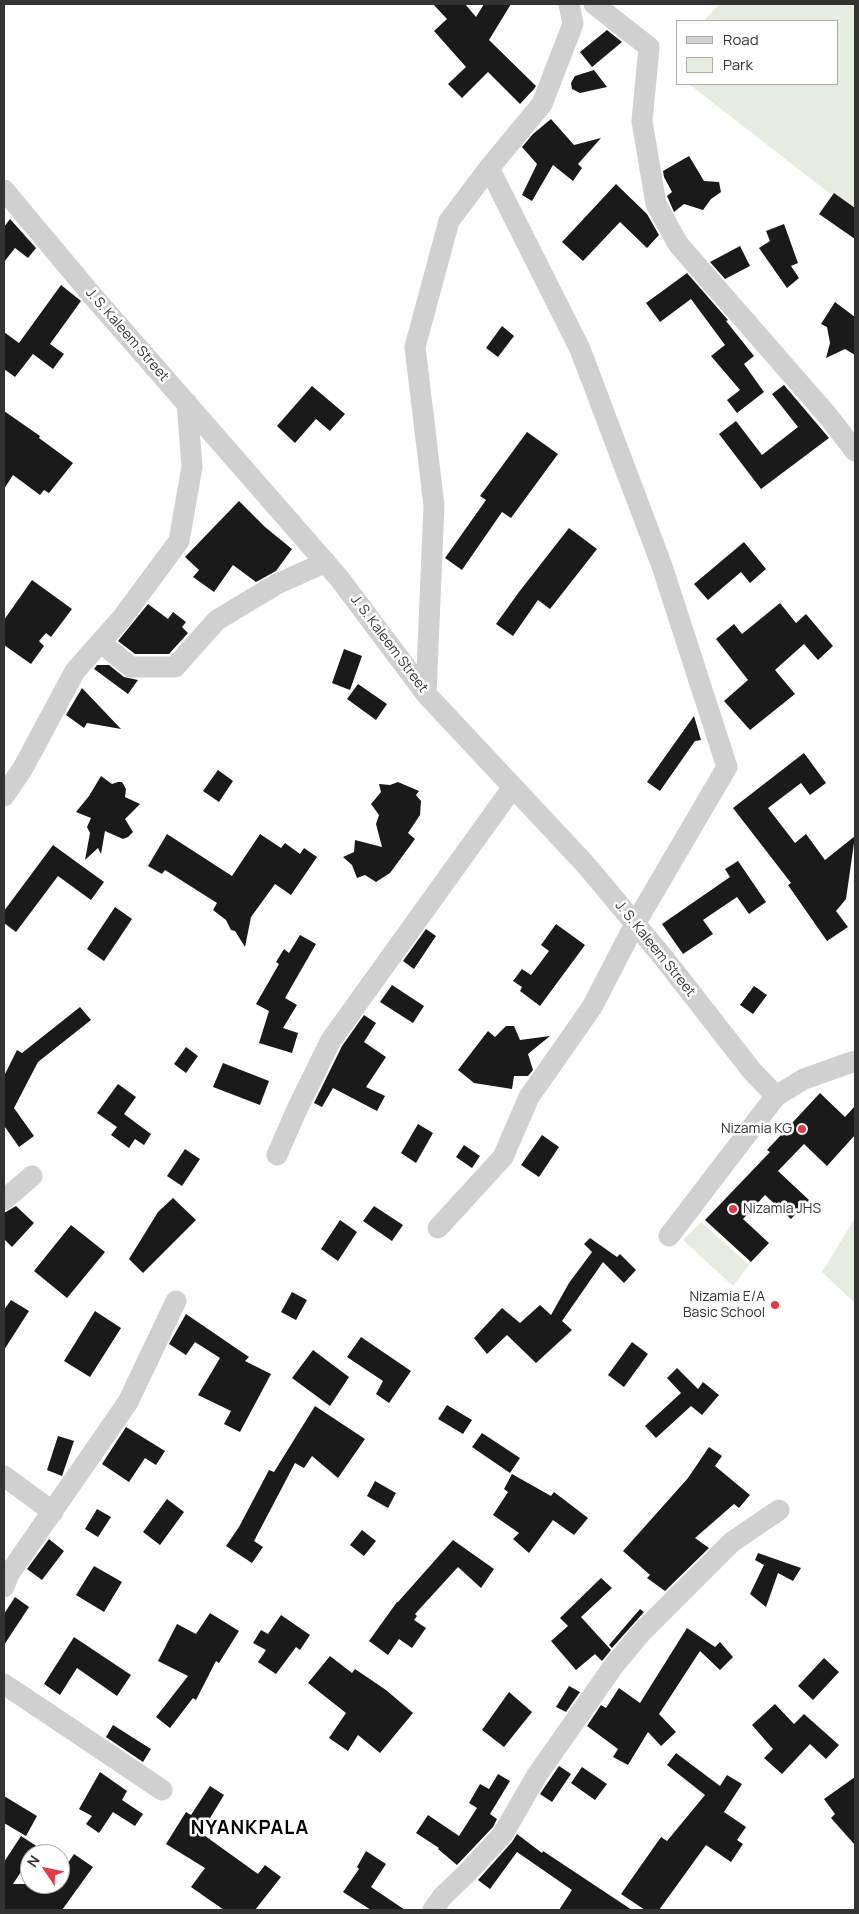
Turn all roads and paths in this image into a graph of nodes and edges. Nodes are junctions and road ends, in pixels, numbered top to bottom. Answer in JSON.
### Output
{"nodes":[{"id":1,"x":569,"y":4,"type":"edge"},
{"id":2,"x":594,"y":4,"type":"edge"},
{"id":3,"x":489,"y":168,"type":"junction"},
{"id":4,"x":4,"y":190,"type":"edge"},
{"id":5,"x":187,"y":403,"type":"junction"},
{"id":6,"x":855,"y":451,"type":"edge"},
{"id":7,"x":326,"y":562,"type":"junction"},
{"id":8,"x":101,"y":643,"type":"junction"},
{"id":9,"x":426,"y":694,"type":"junction"},
{"id":10,"x":513,"y":787,"type":"junction"},
{"id":11,"x":4,"y":796,"type":"edge"},
{"id":12,"x":635,"y":924,"type":"junction"},
{"id":13,"x":855,"y":1061,"type":"edge"},
{"id":14,"x":776,"y":1096,"type":"junction"},
{"id":15,"x":277,"y":1155,"type":"dead end"},
{"id":16,"x":32,"y":1176,"type":"dead end"},
{"id":17,"x":4,"y":1200,"type":"edge"},
{"id":18,"x":438,"y":1228,"type":"dead end"},
{"id":19,"x":668,"y":1236,"type":"dead end"},
{"id":20,"x":176,"y":1301,"type":"dead end"},
{"id":21,"x":4,"y":1476,"type":"edge"},
{"id":22,"x":779,"y":1510,"type":"dead end"},
{"id":23,"x":53,"y":1512,"type":"junction"},
{"id":24,"x":4,"y":1587,"type":"edge"},
{"id":25,"x":4,"y":1684,"type":"edge"},
{"id":26,"x":162,"y":1790,"type":"dead end"},
{"id":27,"x":432,"y":1910,"type":"edge"}],
"edges":[{"from":1,"to":3,"type":"street"},
{"from":2,"to":6,"type":"street"},
{"from":3,"to":9,"type":"street"},
{"from":3,"to":12,"type":"street"},
{"from":4,"to":5,"type":"street","name":"J. S. Kaleem Street"},
{"from":5,"to":7,"type":"street","name":"J. S. Kaleem Street"},
{"from":5,"to":8,"type":"street"},
{"from":7,"to":8,"type":"street"},
{"from":7,"to":9,"type":"street","name":"J. S. Kaleem Street"},
{"from":8,"to":11,"type":"street"},
{"from":9,"to":10,"type":"street","name":"J. S. Kaleem Street"},
{"from":10,"to":12,"type":"street","name":"J. S. Kaleem Street"},
{"from":10,"to":15,"type":"street"},
{"from":12,"to":14,"type":"street","name":"J. S. Kaleem Street"},
{"from":12,"to":18,"type":"street"},
{"from":13,"to":14,"type":"street"},
{"from":14,"to":19,"type":"street"},
{"from":16,"to":17,"type":"street"},
{"from":20,"to":23,"type":"street"},
{"from":21,"to":23,"type":"street"},
{"from":22,"to":27,"type":"street"},
{"from":23,"to":24,"type":"street"},
{"from":25,"to":26,"type":"street"}]}
